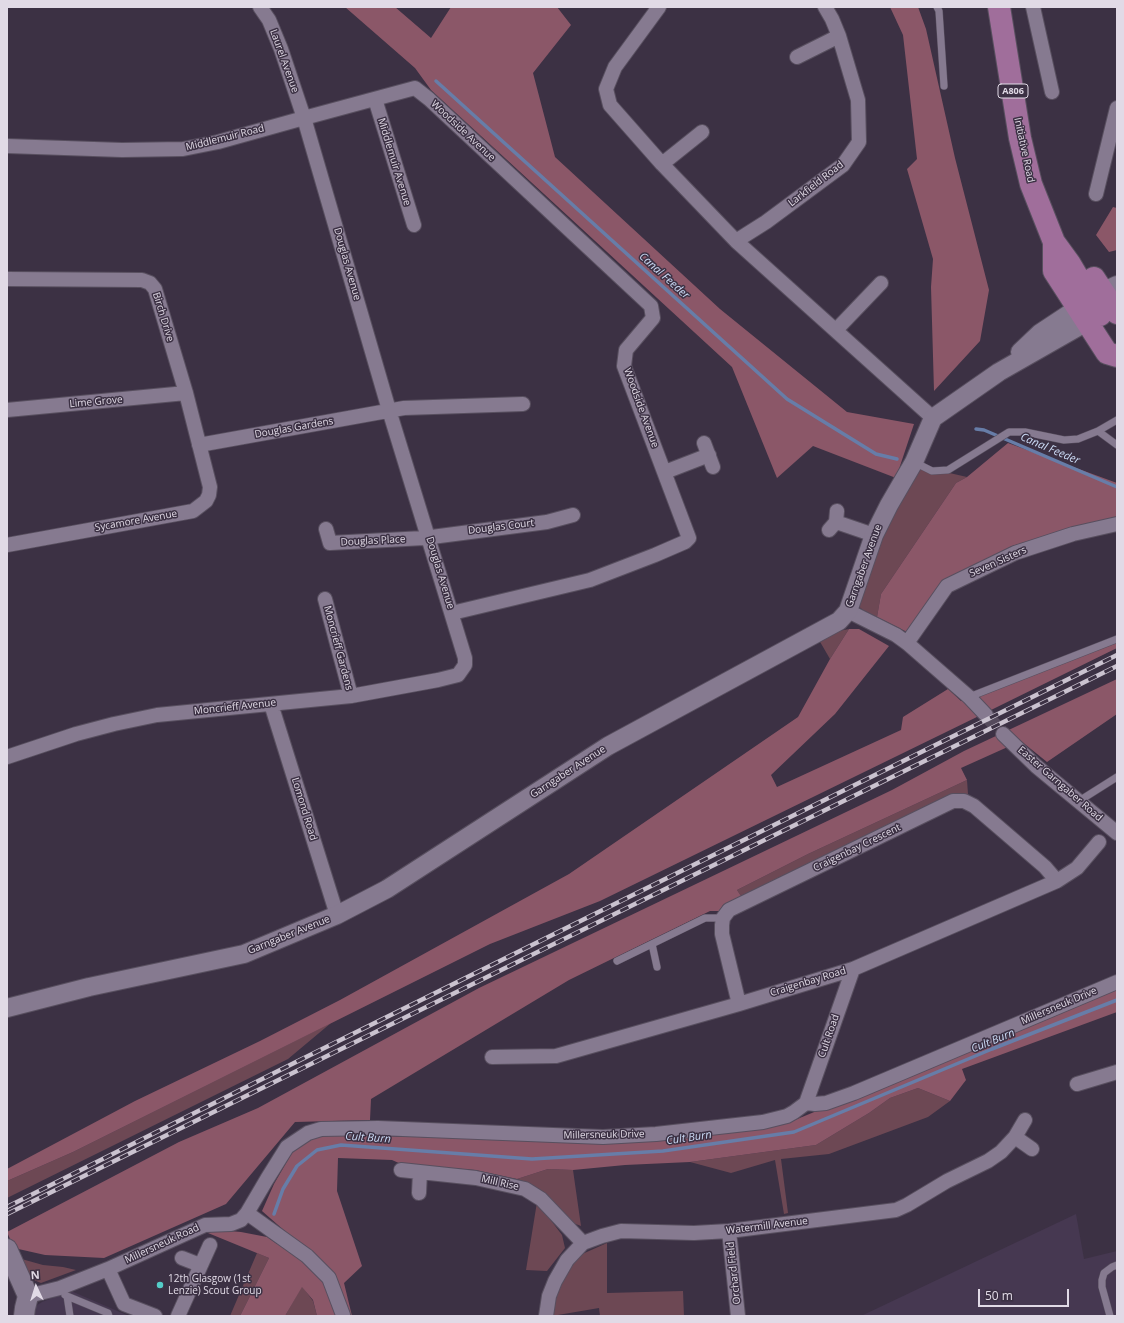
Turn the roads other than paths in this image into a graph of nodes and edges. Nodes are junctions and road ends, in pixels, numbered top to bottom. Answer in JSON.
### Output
{"nodes":[{"id":1,"x":260,"y":7,"type":"edge"},
{"id":2,"x":659,"y":7,"type":"edge"},
{"id":3,"x":825,"y":7,"type":"edge"},
{"id":4,"x":937,"y":7,"type":"edge"},
{"id":5,"x":999,"y":7,"type":"edge"},
{"id":6,"x":1033,"y":7,"type":"edge"},
{"id":7,"x":839,"y":36,"type":"junction"},
{"id":8,"x":797,"y":57,"type":"dead end"},
{"id":9,"x":944,"y":86,"type":"dead end"},
{"id":10,"x":415,"y":88,"type":"joint"},
{"id":11,"x":1052,"y":92,"type":"dead end"},
{"id":12,"x":375,"y":99,"type":"junction"},
{"id":13,"x":1117,"y":108,"type":"edge"},
{"id":14,"x":304,"y":118,"type":"junction"},
{"id":15,"x":702,"y":132,"type":"dead end"},
{"id":16,"x":7,"y":146,"type":"edge"},
{"id":17,"x":662,"y":164,"type":"junction"},
{"id":18,"x":1096,"y":194,"type":"dead end"},
{"id":19,"x":414,"y":225,"type":"dead end"},
{"id":20,"x":736,"y":241,"type":"junction"},
{"id":21,"x":1054,"y":242,"type":"junction"},
{"id":22,"x":7,"y":278,"type":"edge"},
{"id":23,"x":881,"y":283,"type":"dead end"},
{"id":24,"x":1102,"y":305,"type":"edge"},
{"id":25,"x":836,"y":330,"type":"junction"},
{"id":26,"x":1117,"y":345,"type":"edge"},
{"id":27,"x":1117,"y":356,"type":"edge"},
{"id":28,"x":186,"y":394,"type":"junction"},
{"id":29,"x":523,"y":404,"type":"dead end"},
{"id":30,"x":7,"y":410,"type":"edge"},
{"id":31,"x":389,"y":410,"type":"junction"},
{"id":32,"x":933,"y":418,"type":"junction"},
{"id":33,"x":1117,"y":420,"type":"edge"},
{"id":34,"x":1098,"y":431,"type":"junction"},
{"id":35,"x":199,"y":445,"type":"junction"},
{"id":36,"x":1117,"y":445,"type":"edge"},
{"id":37,"x":709,"y":455,"type":"dead end"},
{"id":38,"x":914,"y":462,"type":"junction"},
{"id":39,"x":665,"y":472,"type":"junction"},
{"id":40,"x":573,"y":515,"type":"dead end"},
{"id":41,"x":834,"y":521,"type":"dead end"},
{"id":42,"x":1117,"y":524,"type":"edge"},
{"id":43,"x":326,"y":530,"type":"dead end"},
{"id":44,"x":874,"y":535,"type":"junction"},
{"id":45,"x":429,"y":538,"type":"junction"},
{"id":46,"x":7,"y":545,"type":"edge"},
{"id":47,"x":325,"y":599,"type":"dead end"},
{"id":48,"x":848,"y":611,"type":"junction"},
{"id":49,"x":452,"y":613,"type":"junction"},
{"id":50,"x":1117,"y":639,"type":"edge"},
{"id":51,"x":907,"y":643,"type":"junction"},
{"id":52,"x":464,"y":668,"type":"joint"},
{"id":53,"x":352,"y":696,"type":"junction"},
{"id":54,"x":969,"y":697,"type":"junction"},
{"id":55,"x":271,"y":704,"type":"junction"},
{"id":56,"x":986,"y":715,"type":"tunnel mouth"},
{"id":57,"x":1003,"y":734,"type":"tunnel mouth"},
{"id":58,"x":7,"y":757,"type":"edge"},
{"id":59,"x":1117,"y":777,"type":"edge"},
{"id":60,"x":1079,"y":801,"type":"junction"},
{"id":61,"x":1117,"y":832,"type":"edge"},
{"id":62,"x":1099,"y":842,"type":"dead end"},
{"id":63,"x":1057,"y":881,"type":"junction"},
{"id":64,"x":337,"y":915,"type":"junction"},
{"id":65,"x":723,"y":918,"type":"junction"},
{"id":66,"x":652,"y":944,"type":"junction"},
{"id":67,"x":617,"y":962,"type":"dead end"},
{"id":68,"x":657,"y":966,"type":"dead end"},
{"id":69,"x":853,"y":969,"type":"junction"},
{"id":70,"x":1117,"y":982,"type":"edge"},
{"id":71,"x":739,"y":1004,"type":"junction"},
{"id":72,"x":7,"y":1008,"type":"edge"},
{"id":73,"x":492,"y":1058,"type":"dead end"},
{"id":74,"x":1117,"y":1072,"type":"edge"},
{"id":75,"x":1077,"y":1084,"type":"dead end"},
{"id":76,"x":806,"y":1103,"type":"junction"},
{"id":77,"x":1025,"y":1120,"type":"dead end"},
{"id":78,"x":1015,"y":1137,"type":"junction"},
{"id":79,"x":1032,"y":1148,"type":"dead end"},
{"id":80,"x":401,"y":1170,"type":"dead end"},
{"id":81,"x":420,"y":1172,"type":"junction"},
{"id":82,"x":419,"y":1193,"type":"dead end"},
{"id":83,"x":247,"y":1213,"type":"junction"},
{"id":84,"x":729,"y":1231,"type":"junction"},
{"id":85,"x":582,"y":1243,"type":"junction"},
{"id":86,"x":210,"y":1245,"type":"dead end"},
{"id":87,"x":7,"y":1249,"type":"edge"},
{"id":88,"x":182,"y":1258,"type":"dead end"},
{"id":89,"x":200,"y":1265,"type":"junction"},
{"id":90,"x":1117,"y":1266,"type":"edge"},
{"id":91,"x":108,"y":1269,"type":"junction"},
{"id":92,"x":63,"y":1292,"type":"junction"},
{"id":93,"x":28,"y":1296,"type":"junction"},
{"id":94,"x":24,"y":1316,"type":"edge"},
{"id":95,"x":70,"y":1316,"type":"edge"},
{"id":96,"x":109,"y":1316,"type":"edge"},
{"id":97,"x":155,"y":1316,"type":"edge"},
{"id":98,"x":178,"y":1316,"type":"edge"},
{"id":99,"x":343,"y":1316,"type":"edge"},
{"id":100,"x":546,"y":1316,"type":"edge"},
{"id":101,"x":738,"y":1316,"type":"edge"},
{"id":102,"x":1110,"y":1316,"type":"edge"}],
"edges":[{"from":1,"to":14,"type":"street","name":"Laurel Avenue"},
{"from":2,"to":17,"type":"street"},
{"from":3,"to":7,"type":"street","name":"Larkfield Road"},
{"from":4,"to":9,"type":"lane"},
{"from":5,"to":21,"type":"main road","name":"Initiative Road","number":"A806"},
{"from":6,"to":11,"type":"street"},
{"from":7,"to":8,"type":"street"},
{"from":7,"to":20,"type":"street","name":"Larkfield Road"},
{"from":10,"to":12,"type":"street","name":"Middlemuir Road"},
{"from":10,"to":39,"type":"street","name":"Woodside Avenue"},
{"from":12,"to":14,"type":"street","name":"Middlemuir Road"},
{"from":12,"to":19,"type":"street","name":"Middlemuir Avenue"},
{"from":13,"to":18,"type":"street"},
{"from":14,"to":16,"type":"street","name":"Middlemuir Road"},
{"from":14,"to":31,"type":"street","name":"Douglas Avenue"},
{"from":15,"to":17,"type":"street"},
{"from":17,"to":20,"type":"street"},
{"from":20,"to":25,"type":"street"},
{"from":21,"to":24,"type":"main road","name":"Initiative Road","number":"A806"},
{"from":21,"to":24,"type":"main road","name":"Initiative Road","number":"A806"},
{"from":22,"to":28,"type":"street","name":"Birch Drive"},
{"from":23,"to":25,"type":"street"},
{"from":24,"to":26,"type":"main road","number":"A806"},
{"from":24,"to":27,"type":"main road","name":"Initiative Road","number":"A806"},
{"from":24,"to":32,"type":"street"},
{"from":25,"to":32,"type":"street"},
{"from":28,"to":30,"type":"street","name":"Lime Grove"},
{"from":28,"to":35,"type":"street","name":"Birch Drive"},
{"from":29,"to":31,"type":"street"},
{"from":31,"to":35,"type":"street","name":"Douglas Gardens"},
{"from":31,"to":45,"type":"street","name":"Douglas Avenue"},
{"from":32,"to":38,"type":"street","name":"Garngaber Avenue"},
{"from":33,"to":34,"type":"lane"},
{"from":34,"to":36,"type":"lane"},
{"from":34,"to":38,"type":"lane"},
{"from":35,"to":46,"type":"street","name":"Sycamore Avenue"},
{"from":37,"to":39,"type":"street"},
{"from":38,"to":44,"type":"street","name":"Garngaber Avenue"},
{"from":39,"to":49,"type":"street","name":"Woodside Avenue"},
{"from":40,"to":45,"type":"street","name":"Douglas Court"},
{"from":41,"to":44,"type":"street"},
{"from":42,"to":51,"type":"street","name":"Seven Sisters"},
{"from":43,"to":45,"type":"street","name":"Douglas Place"},
{"from":44,"to":48,"type":"street","name":"Garngaber Avenue"},
{"from":45,"to":49,"type":"street","name":"Douglas Avenue"},
{"from":47,"to":53,"type":"street","name":"Moncrieff Gardens"},
{"from":48,"to":51,"type":"street"},
{"from":48,"to":64,"type":"street","name":"Garngaber Avenue"},
{"from":49,"to":52,"type":"street","name":"Douglas Avenue"},
{"from":50,"to":54,"type":"lane"},
{"from":51,"to":54,"type":"street"},
{"from":52,"to":53,"type":"street","name":"Moncrieff Avenue"},
{"from":53,"to":55,"type":"street","name":"Moncrieff Avenue"},
{"from":54,"to":56,"type":"street"},
{"from":55,"to":58,"type":"street","name":"Moncrieff Avenue"},
{"from":55,"to":64,"type":"street","name":"Lomond Road"},
{"from":57,"to":60,"type":"street","name":"Easter Garngaber Road"},
{"from":59,"to":60,"type":"lane"},
{"from":60,"to":61,"type":"street","name":"Easter Garngaber Road"},
{"from":62,"to":63,"type":"street","name":"Craigenbay Road"},
{"from":63,"to":65,"type":"street","name":"Craigenbay Crescent"},
{"from":63,"to":69,"type":"street","name":"Craigenbay Road"},
{"from":64,"to":72,"type":"street","name":"Garngaber Avenue"},
{"from":65,"to":66,"type":"lane"},
{"from":65,"to":71,"type":"street"},
{"from":66,"to":67,"type":"lane"},
{"from":66,"to":68,"type":"lane"},
{"from":69,"to":71,"type":"street","name":"Craigenbay Road"},
{"from":69,"to":76,"type":"street","name":"Cult Road"},
{"from":70,"to":76,"type":"street","name":"Millersneuk Drive"},
{"from":71,"to":73,"type":"street","name":"Craigenbay Road"},
{"from":74,"to":75,"type":"street"},
{"from":76,"to":83,"type":"street","name":"Millersneuk Drive"},
{"from":77,"to":78,"type":"street","name":"Watermill Avenue"},
{"from":78,"to":79,"type":"street"},
{"from":78,"to":84,"type":"street","name":"Watermill Avenue"},
{"from":80,"to":81,"type":"street","name":"Mill Rise"},
{"from":81,"to":82,"type":"street"},
{"from":81,"to":85,"type":"street","name":"Mill Rise"},
{"from":83,"to":91,"type":"street","name":"Millersneuk Road"},
{"from":83,"to":99,"type":"street"},
{"from":84,"to":85,"type":"street","name":"Watermill Avenue"},
{"from":84,"to":101,"type":"street","name":"Orchard Field"},
{"from":85,"to":100,"type":"street","name":"Watermill Avenue"},
{"from":86,"to":89,"type":"street"},
{"from":87,"to":93,"type":"main road"},
{"from":88,"to":89,"type":"street"},
{"from":89,"to":98,"type":"street"},
{"from":90,"to":102,"type":"lane"},
{"from":91,"to":92,"type":"street","name":"Millersneuk Road"},
{"from":91,"to":97,"type":"street"},
{"from":92,"to":93,"type":"street","name":"Millersneuk Road"},
{"from":92,"to":95,"type":"lane"},
{"from":92,"to":96,"type":"lane"},
{"from":93,"to":94,"type":"main road"}]}
